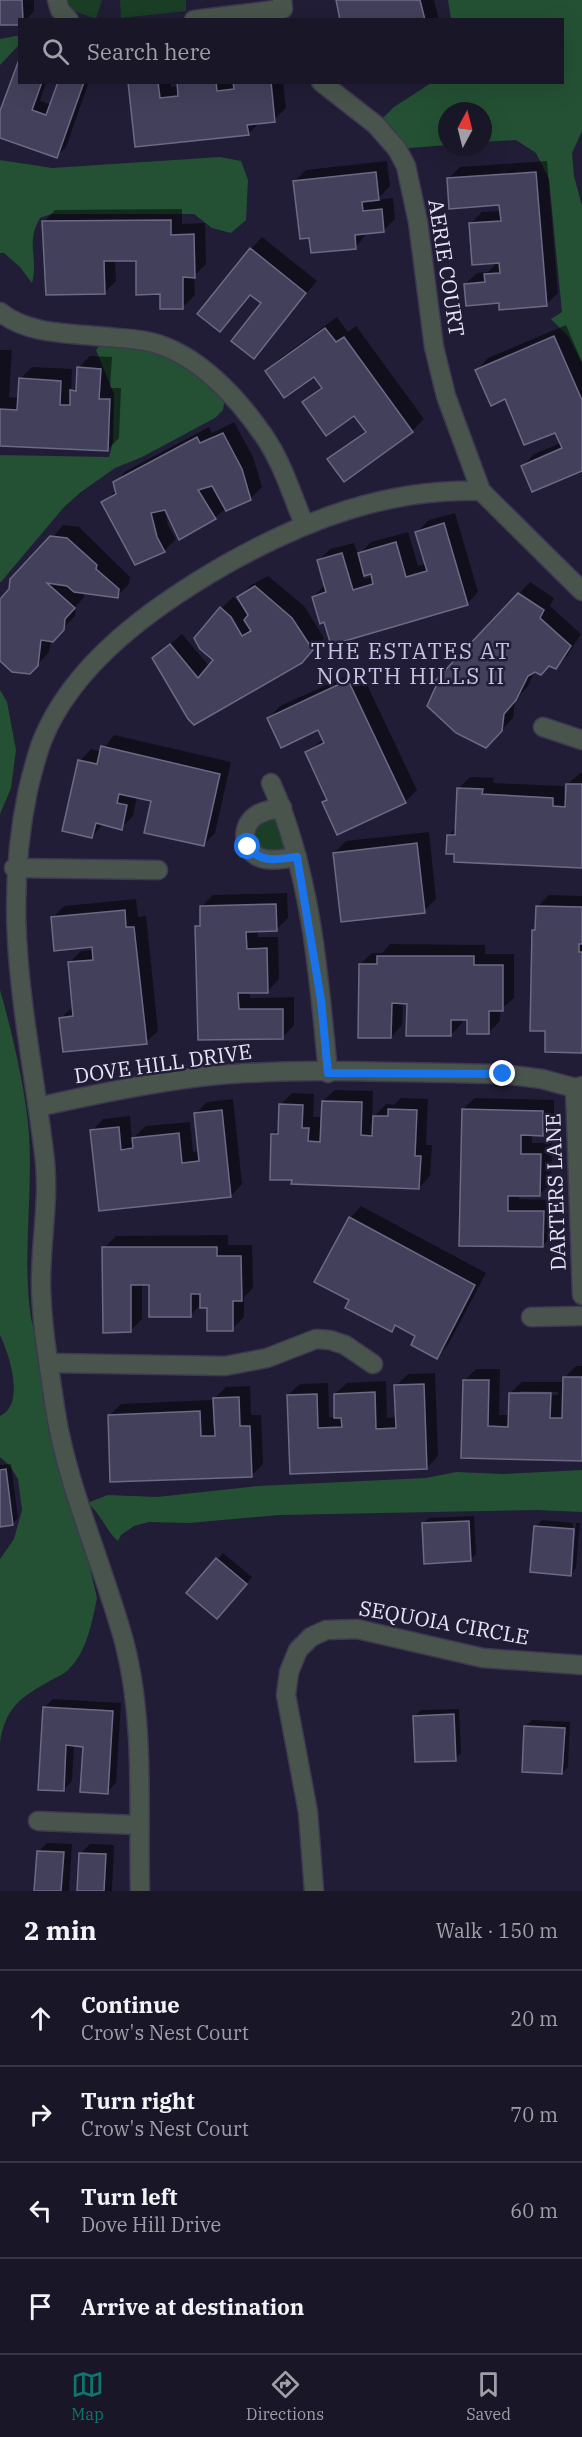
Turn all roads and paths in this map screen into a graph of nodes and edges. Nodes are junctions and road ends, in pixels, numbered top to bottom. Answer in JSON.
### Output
{"nodes":[{"id":1,"x":57,"y":0,"type":"edge"},
{"id":2,"x":283,"y":10,"type":"edge"},
{"id":3,"x":67,"y":18,"type":"edge"},
{"id":4,"x":212,"y":18,"type":"edge"},
{"id":5,"x":324,"y":84,"type":"edge"},
{"id":6,"x":0,"y":312,"type":"edge"},
{"id":7,"x":481,"y":491,"type":"junction"},
{"id":8,"x":304,"y":524,"type":"junction"},
{"id":9,"x":582,"y":591,"type":"edge"},
{"id":10,"x":543,"y":727,"type":"dead end"},
{"id":11,"x":582,"y":740,"type":"edge"},
{"id":12,"x":271,"y":783,"type":"dead end"},
{"id":13,"x":282,"y":807,"type":"junction"},
{"id":14,"x":297,"y":857,"type":"junction"},
{"id":15,"x":14,"y":868,"type":"junction"},
{"id":16,"x":158,"y":870,"type":"dead end"},
{"id":17,"x":328,"y":1073,"type":"junction"},
{"id":18,"x":578,"y":1087,"type":"edge"},
{"id":19,"x":38,"y":1107,"type":"junction"},
{"id":20,"x":582,"y":1294,"type":"edge"},
{"id":21,"x":582,"y":1316,"type":"edge"},
{"id":22,"x":531,"y":1317,"type":"dead end"},
{"id":23,"x":50,"y":1363,"type":"junction"},
{"id":24,"x":373,"y":1364,"type":"dead end"},
{"id":25,"x":582,"y":1665,"type":"edge"},
{"id":26,"x":38,"y":1821,"type":"dead end"},
{"id":27,"x":138,"y":1825,"type":"junction"},
{"id":28,"x":140,"y":1891,"type":"edge"},
{"id":29,"x":314,"y":1891,"type":"edge"}],
"edges":[{"from":1,"to":3,"type":"street"},
{"from":2,"to":4,"type":"street"},
{"from":5,"to":7,"type":"street","name":"AERIE COURT"},
{"from":6,"to":8,"type":"street"},
{"from":7,"to":8,"type":"street"},
{"from":7,"to":9,"type":"street"},
{"from":8,"to":15,"type":"street"},
{"from":10,"to":11,"type":"street"},
{"from":12,"to":13,"type":"street"},
{"from":13,"to":14,"type":"street"},
{"from":13,"to":14,"type":"street"},
{"from":14,"to":17,"type":"street"},
{"from":15,"to":16,"type":"street"},
{"from":15,"to":19,"type":"street"},
{"from":17,"to":18,"type":"street","name":"DOVE HILL DRIVE"},
{"from":17,"to":19,"type":"street","name":"DOVE HILL DRIVE"},
{"from":18,"to":20,"type":"street","name":"DARTERS LANE"},
{"from":19,"to":23,"type":"street"},
{"from":21,"to":22,"type":"street"},
{"from":23,"to":24,"type":"street"},
{"from":23,"to":27,"type":"street"},
{"from":25,"to":29,"type":"street","name":"SEQUOIA CIRCLE"},
{"from":26,"to":27,"type":"street"},
{"from":27,"to":28,"type":"street"}]}
